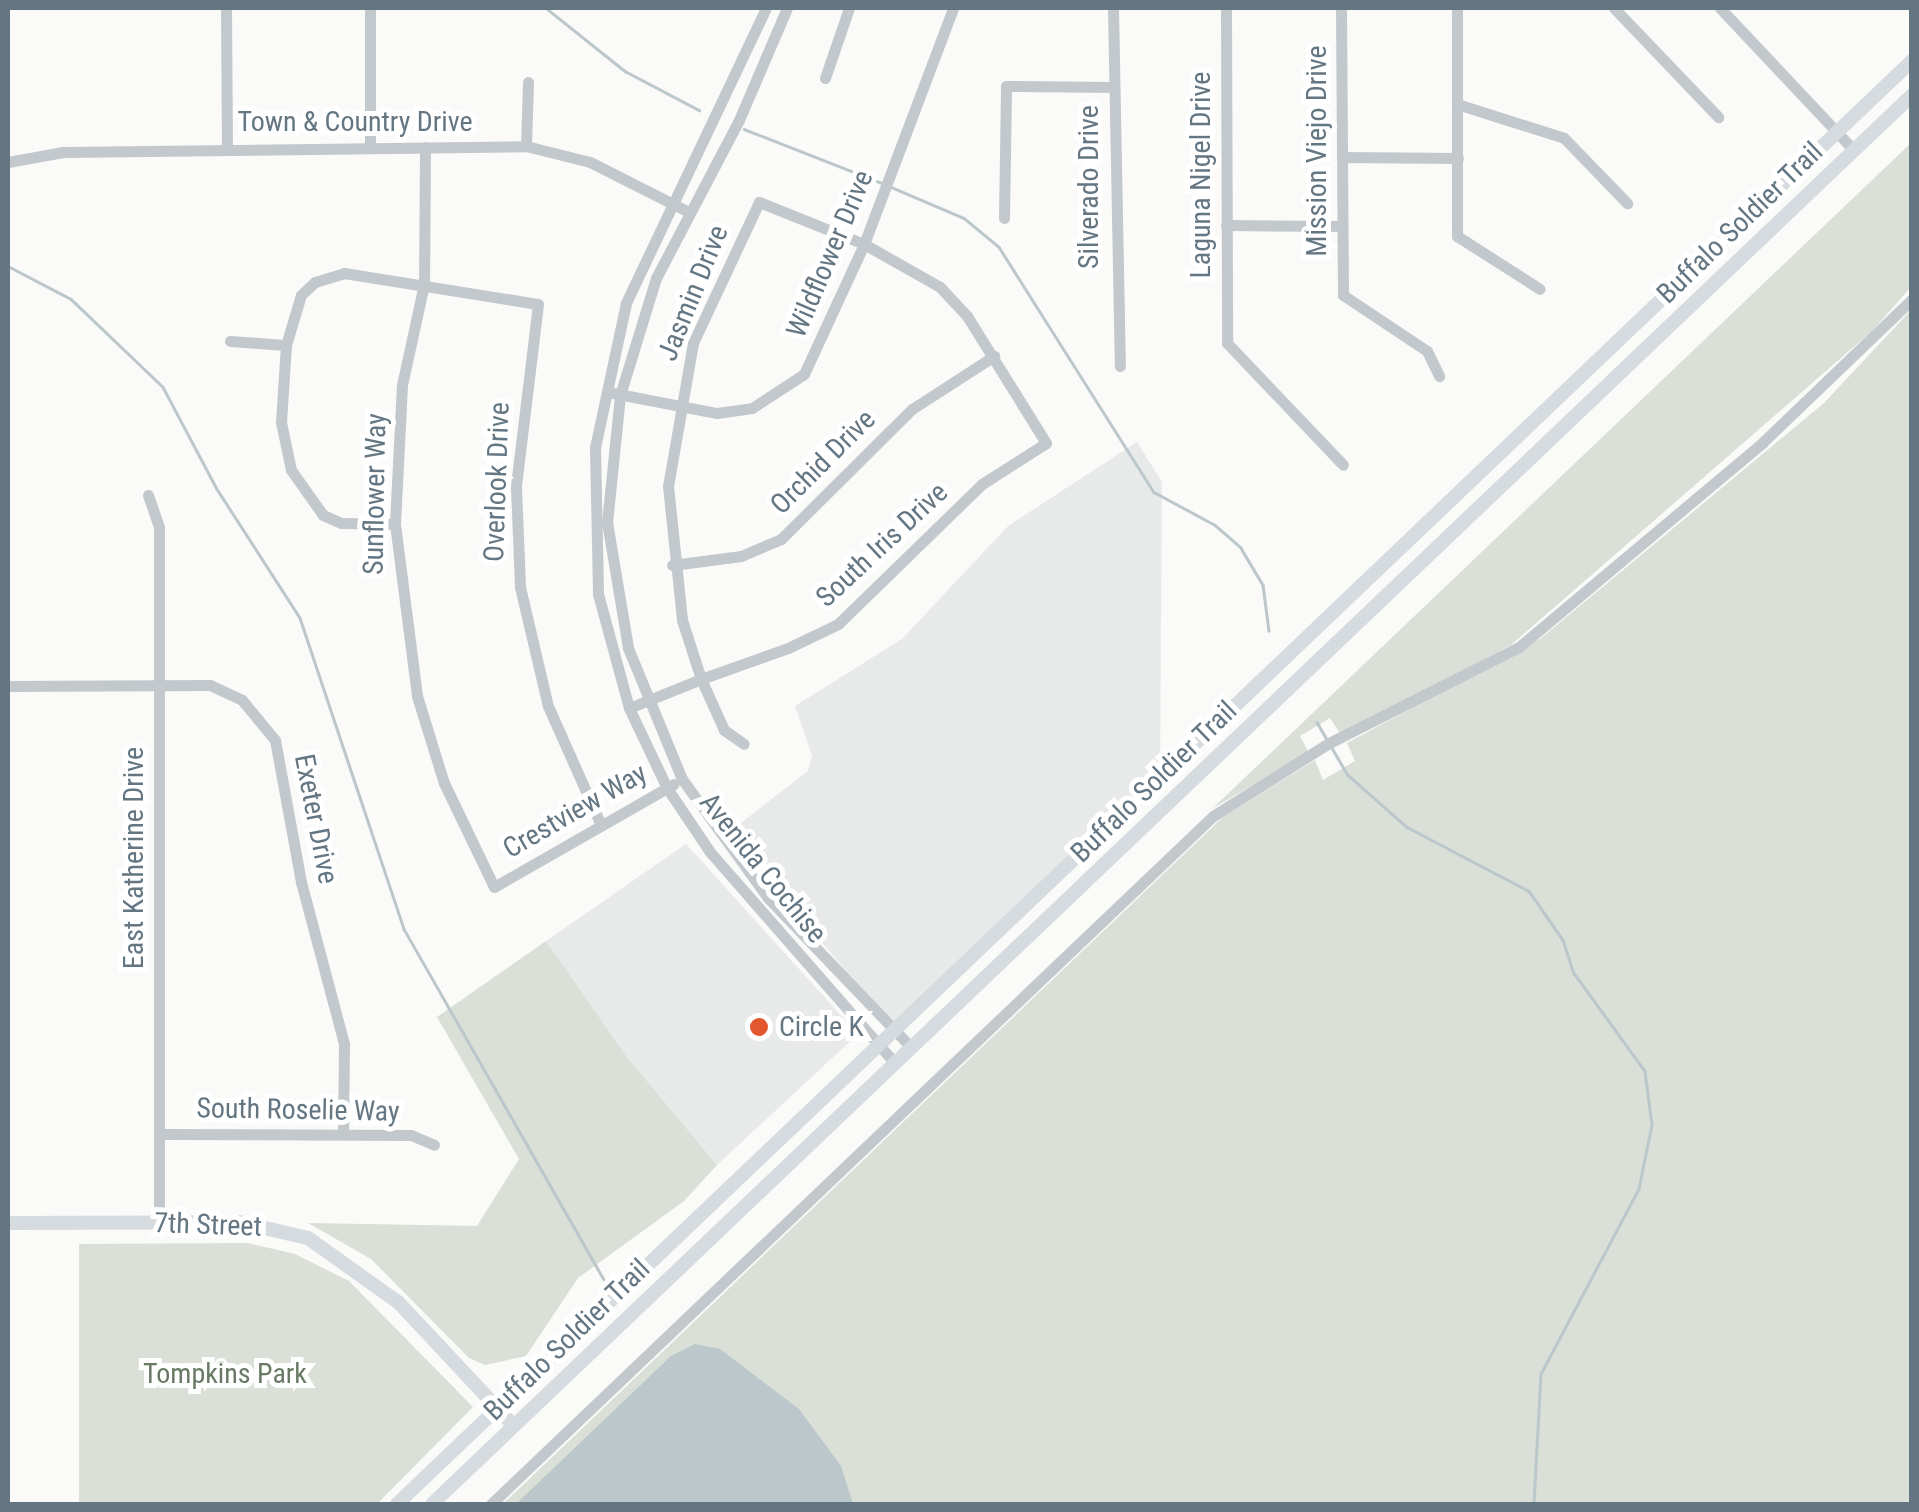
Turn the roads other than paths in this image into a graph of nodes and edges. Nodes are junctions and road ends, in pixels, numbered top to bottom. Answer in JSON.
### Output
{"nodes":[{"id":1,"x":226,"y":8,"type":"edge"},
{"id":2,"x":370,"y":8,"type":"edge"},
{"id":3,"x":766,"y":8,"type":"edge"},
{"id":4,"x":787,"y":8,"type":"edge"},
{"id":5,"x":848,"y":8,"type":"edge"},
{"id":6,"x":954,"y":8,"type":"edge"},
{"id":7,"x":1113,"y":8,"type":"edge"},
{"id":8,"x":1226,"y":8,"type":"edge"},
{"id":9,"x":1341,"y":8,"type":"edge"},
{"id":10,"x":1457,"y":8,"type":"edge"},
{"id":11,"x":1614,"y":8,"type":"edge"},
{"id":12,"x":1720,"y":8,"type":"edge"},
{"id":13,"x":1912,"y":61,"type":"edge"},
{"id":14,"x":826,"y":78,"type":"dead end"},
{"id":15,"x":528,"y":82,"type":"dead end"},
{"id":16,"x":1113,"y":87,"type":"junction"},
{"id":17,"x":1912,"y":95,"type":"edge"},
{"id":18,"x":1457,"y":104,"type":"junction"},
{"id":19,"x":1718,"y":117,"type":"dead end"},
{"id":20,"x":1837,"y":131,"type":"junction"},
{"id":21,"x":526,"y":146,"type":"junction"},
{"id":22,"x":227,"y":148,"type":"junction"},
{"id":23,"x":370,"y":148,"type":"junction"},
{"id":24,"x":426,"y":148,"type":"junction"},
{"id":25,"x":1854,"y":150,"type":"junction"},
{"id":26,"x":1342,"y":157,"type":"junction"},
{"id":27,"x":1458,"y":158,"type":"junction"},
{"id":28,"x":8,"y":162,"type":"edge"},
{"id":29,"x":670,"y":203,"type":"junction"},
{"id":30,"x":1627,"y":203,"type":"dead end"},
{"id":31,"x":689,"y":212,"type":"junction"},
{"id":32,"x":1004,"y":218,"type":"dead end"},
{"id":33,"x":1226,"y":225,"type":"junction"},
{"id":34,"x":1342,"y":226,"type":"junction"},
{"id":35,"x":864,"y":244,"type":"junction"},
{"id":36,"x":424,"y":284,"type":"junction"},
{"id":37,"x":1540,"y":289,"type":"dead end"},
{"id":38,"x":1912,"y":299,"type":"edge"},
{"id":39,"x":230,"y":341,"type":"dead end"},
{"id":40,"x":286,"y":346,"type":"junction"},
{"id":41,"x":994,"y":356,"type":"junction"},
{"id":42,"x":1120,"y":366,"type":"dead end"},
{"id":43,"x":1440,"y":376,"type":"dead end"},
{"id":44,"x":602,"y":390,"type":"junction"},
{"id":45,"x":620,"y":395,"type":"junction"},
{"id":46,"x":678,"y":407,"type":"junction"},
{"id":47,"x":1343,"y":464,"type":"dead end"},
{"id":48,"x":148,"y":496,"type":"dead end"},
{"id":49,"x":395,"y":524,"type":"junction"},
{"id":50,"x":672,"y":566,"type":"junction"},
{"id":51,"x":701,"y":679,"type":"junction"},
{"id":52,"x":160,"y":684,"type":"junction"},
{"id":53,"x":8,"y":686,"type":"edge"},
{"id":54,"x":646,"y":701,"type":"junction"},
{"id":55,"x":629,"y":708,"type":"junction"},
{"id":56,"x":744,"y":744,"type":"dead end"},
{"id":57,"x":682,"y":779,"type":"junction"},
{"id":58,"x":667,"y":788,"type":"junction"},
{"id":59,"x":600,"y":823,"type":"junction"},
{"id":60,"x":494,"y":887,"type":"joint"},
{"id":61,"x":894,"y":1028,"type":"junction"},
{"id":62,"x":878,"y":1044,"type":"junction"},
{"id":63,"x":909,"y":1046,"type":"junction"},
{"id":64,"x":893,"y":1060,"type":"junction"},
{"id":65,"x":343,"y":1133,"type":"junction"},
{"id":66,"x":159,"y":1134,"type":"junction"},
{"id":67,"x":434,"y":1146,"type":"dead end"},
{"id":68,"x":160,"y":1222,"type":"junction"},
{"id":69,"x":8,"y":1223,"type":"edge"},
{"id":70,"x":496,"y":1408,"type":"junction"},
{"id":71,"x":512,"y":1425,"type":"junction"},
{"id":72,"x":397,"y":1504,"type":"edge"},
{"id":73,"x":432,"y":1504,"type":"edge"},
{"id":74,"x":491,"y":1504,"type":"edge"}],
"edges":[{"from":1,"to":22,"type":"street"},
{"from":2,"to":23,"type":"street"},
{"from":3,"to":29,"type":"street","name":"Avenida Cochise"},
{"from":4,"to":31,"type":"street","name":"Avenida Cochise"},
{"from":5,"to":14,"type":"street"},
{"from":6,"to":35,"type":"street","name":"Wildflower Drive"},
{"from":7,"to":16,"type":"street","name":"Silverado Drive"},
{"from":8,"to":33,"type":"street","name":"Laguna Nigel Drive"},
{"from":9,"to":26,"type":"street","name":"Mission Viejo Drive"},
{"from":10,"to":18,"type":"street"},
{"from":11,"to":19,"type":"street"},
{"from":12,"to":20,"type":"street"},
{"from":13,"to":20,"type":"main road","name":"Buffalo Soldier Trail"},
{"from":15,"to":21,"type":"street"},
{"from":16,"to":32,"type":"street"},
{"from":16,"to":42,"type":"street","name":"Silverado Drive"},
{"from":17,"to":25,"type":"main road","name":"Buffalo Soldier Trail"},
{"from":18,"to":27,"type":"street"},
{"from":18,"to":30,"type":"street"},
{"from":20,"to":25,"type":"street"},
{"from":20,"to":61,"type":"main road","name":"Buffalo Soldier Trail"},
{"from":21,"to":24,"type":"street","name":"Town & Country Drive"},
{"from":21,"to":29,"type":"street","name":"Town & Country Drive"},
{"from":22,"to":23,"type":"street","name":"Town & Country Drive"},
{"from":22,"to":28,"type":"street","name":"Town & Country Drive"},
{"from":23,"to":24,"type":"street","name":"Town & Country Drive"},
{"from":24,"to":36,"type":"street","name":"Sunflower Way"},
{"from":25,"to":63,"type":"main road","name":"Buffalo Soldier Trail"},
{"from":26,"to":27,"type":"street"},
{"from":26,"to":34,"type":"street","name":"Mission Viejo Drive"},
{"from":27,"to":37,"type":"street"},
{"from":29,"to":31,"type":"street","name":"Town & Country Drive"},
{"from":29,"to":44,"type":"street","name":"Avenida Cochise"},
{"from":31,"to":45,"type":"street","name":"Avenida Cochise"},
{"from":33,"to":34,"type":"street"},
{"from":33,"to":47,"type":"street","name":"Laguna Nigel Drive"},
{"from":34,"to":43,"type":"street","name":"Mission Viejo Drive"},
{"from":35,"to":41,"type":"street"},
{"from":35,"to":46,"type":"street","name":"Wildflower Drive"},
{"from":35,"to":46,"type":"street","name":"Jasmin Drive"},
{"from":36,"to":40,"type":"street"},
{"from":36,"to":49,"type":"street","name":"Sunflower Way"},
{"from":36,"to":59,"type":"street","name":"Overlook Drive"},
{"from":38,"to":74,"type":"street"},
{"from":39,"to":40,"type":"street"},
{"from":40,"to":49,"type":"street"},
{"from":41,"to":50,"type":"street","name":"Orchid Drive"},
{"from":41,"to":51,"type":"street","name":"South Iris Drive"},
{"from":44,"to":45,"type":"street","name":"Wildflower Drive"},
{"from":44,"to":55,"type":"street","name":"Avenida Cochise"},
{"from":45,"to":46,"type":"street","name":"Wildflower Drive"},
{"from":45,"to":54,"type":"street","name":"Avenida Cochise"},
{"from":46,"to":50,"type":"street","name":"Jasmin Drive"},
{"from":48,"to":52,"type":"street","name":"East Katherine Drive"},
{"from":49,"to":60,"type":"street","name":"Sunflower Way"},
{"from":50,"to":51,"type":"street","name":"Jasmin Drive"},
{"from":51,"to":54,"type":"street","name":"South Iris Drive"},
{"from":51,"to":56,"type":"street","name":"Jasmin Drive"},
{"from":52,"to":53,"type":"street","name":"Exeter Drive"},
{"from":52,"to":65,"type":"street","name":"Exeter Drive"},
{"from":52,"to":66,"type":"street","name":"East Katherine Drive"},
{"from":54,"to":55,"type":"street","name":"South Iris Drive"},
{"from":54,"to":57,"type":"street","name":"Avenida Cochise"},
{"from":55,"to":58,"type":"street","name":"Avenida Cochise"},
{"from":57,"to":58,"type":"street","name":"Crestview Way"},
{"from":57,"to":61,"type":"street","name":"Avenida Cochise"},
{"from":58,"to":59,"type":"street","name":"Crestview Way"},
{"from":58,"to":62,"type":"street","name":"Avenida Cochise"},
{"from":59,"to":60,"type":"street","name":"Crestview Way"},
{"from":61,"to":62,"type":"main road","name":"Buffalo Soldier Trail"},
{"from":61,"to":63,"type":"street","name":"Avenida Cochise"},
{"from":62,"to":64,"type":"street","name":"Avenida Cochise"},
{"from":62,"to":70,"type":"main road","name":"Buffalo Soldier Trail"},
{"from":63,"to":64,"type":"main road","name":"Buffalo Soldier Trail"},
{"from":64,"to":71,"type":"main road","name":"Buffalo Soldier Trail"},
{"from":65,"to":66,"type":"street","name":"South Roselie Way"},
{"from":65,"to":67,"type":"street","name":"South Roselie Way"},
{"from":66,"to":68,"type":"street","name":"East Katherine Drive"},
{"from":68,"to":69,"type":"main road","name":"7th Street"},
{"from":68,"to":70,"type":"main road","name":"7th Street"},
{"from":70,"to":71,"type":"main road","name":"7th Street"},
{"from":70,"to":72,"type":"main road","name":"Buffalo Soldier Trail"},
{"from":71,"to":73,"type":"main road","name":"Buffalo Soldier Trail"}]}
